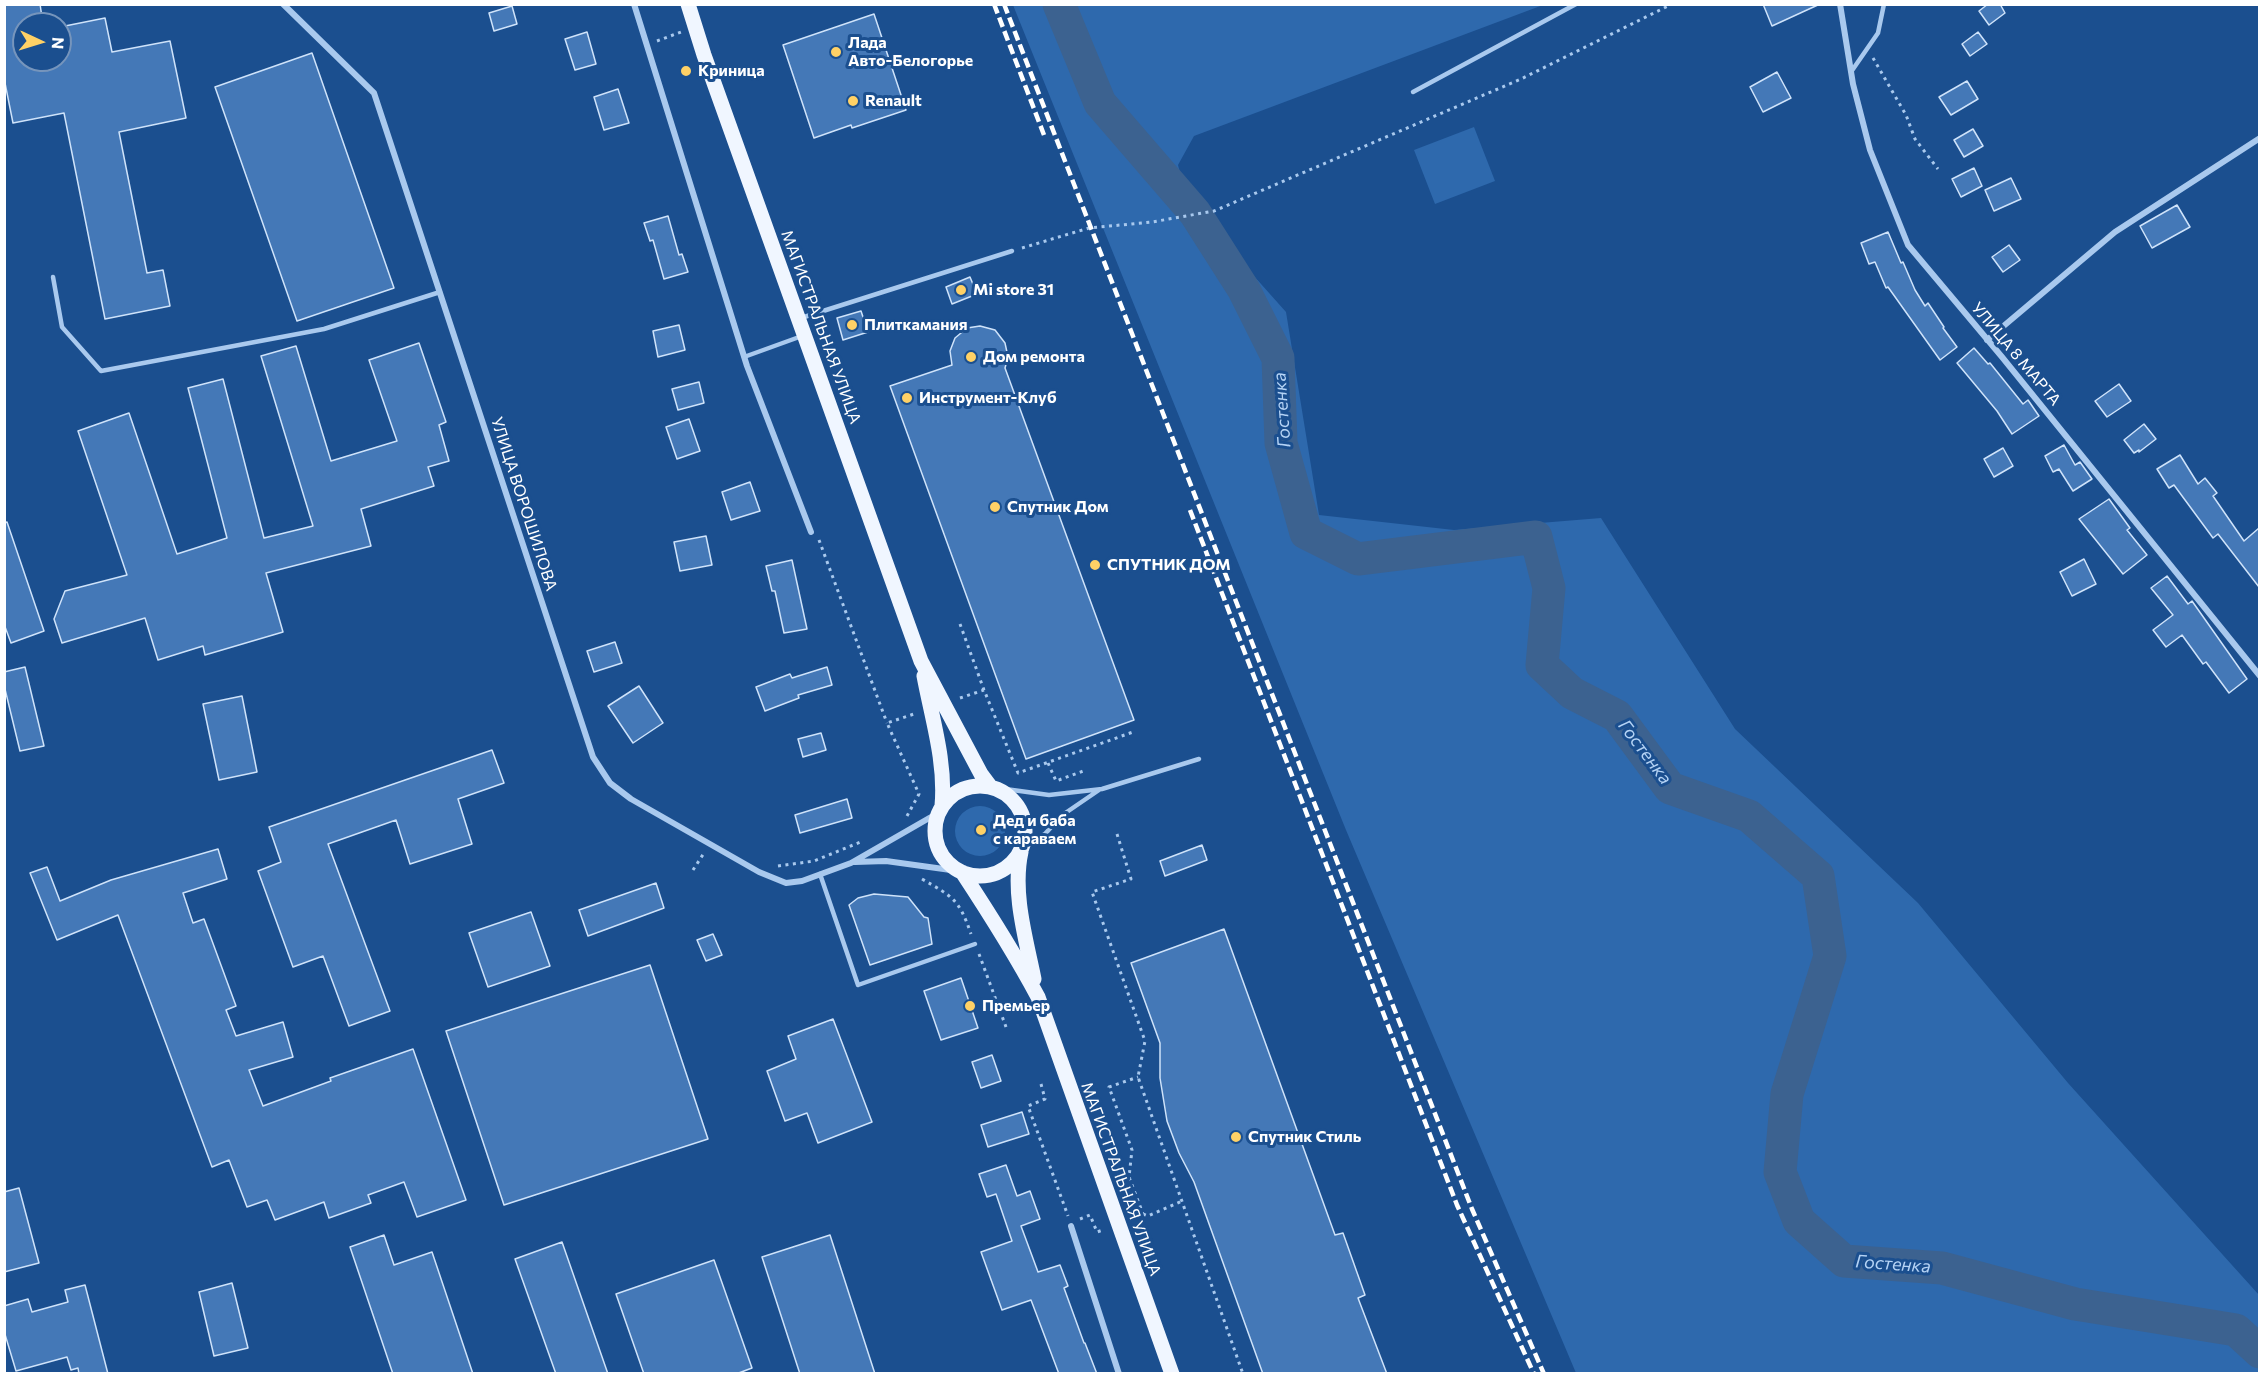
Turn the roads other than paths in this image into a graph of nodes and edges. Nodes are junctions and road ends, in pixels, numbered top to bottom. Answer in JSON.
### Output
{"nodes":[{"id":1,"x":283,"y":4,"type":"edge"},
{"id":2,"x":634,"y":4,"type":"edge"},
{"id":3,"x":687,"y":4,"type":"edge"},
{"id":4,"x":1576,"y":4,"type":"edge"},
{"id":5,"x":1840,"y":4,"type":"edge"},
{"id":6,"x":1884,"y":4,"type":"edge"},
{"id":7,"x":1851,"y":72,"type":"junction"},
{"id":8,"x":1413,"y":92,"type":"dead end"},
{"id":9,"x":2259,"y":138,"type":"edge"},
{"id":10,"x":1012,"y":251,"type":"road end"},
{"id":11,"x":53,"y":277,"type":"dead end"},
{"id":12,"x":440,"y":292,"type":"junction"},
{"id":13,"x":799,"y":319,"type":"junction"},
{"id":14,"x":805,"y":335,"type":"junction"},
{"id":15,"x":1987,"y":340,"type":"junction"},
{"id":16,"x":744,"y":357,"type":"junction"},
{"id":17,"x":811,"y":532,"type":"road end"},
{"id":18,"x":2259,"y":676,"type":"edge"},
{"id":19,"x":937,"y":706,"type":"junction"},
{"id":20,"x":1199,"y":759,"type":"dead end"},
{"id":21,"x":994,"y":787,"type":"junction"},
{"id":22,"x":1102,"y":789,"type":"junction"},
{"id":23,"x":940,"y":809,"type":"junction"},
{"id":24,"x":1022,"y":849,"type":"junction"},
{"id":25,"x":851,"y":863,"type":"junction"},
{"id":26,"x":960,"y":872,"type":"junction"},
{"id":27,"x":820,"y":874,"type":"junction"},
{"id":28,"x":975,"y":944,"type":"road end"},
{"id":29,"x":1038,"y":997,"type":"junction"},
{"id":30,"x":1071,"y":1226,"type":"dead end"},
{"id":31,"x":1119,"y":1374,"type":"edge"},
{"id":32,"x":1172,"y":1374,"type":"edge"}],
"edges":[{"from":1,"to":12,"type":"street","name":"УЛИЦА ВОРОШИЛОВА"},
{"from":2,"to":16,"type":"street"},
{"from":3,"to":13,"type":"main road","name":"МАГИСТРАЛЬНАЯ УЛИЦА"},
{"from":4,"to":8,"type":"lane"},
{"from":5,"to":7,"type":"street","name":"УЛИЦА 8 МАРТА"},
{"from":6,"to":7,"type":"lane"},
{"from":7,"to":15,"type":"street","name":"УЛИЦА 8 МАРТА"},
{"from":9,"to":15,"type":"street"},
{"from":10,"to":13,"type":"lane"},
{"from":11,"to":12,"type":"lane"},
{"from":12,"to":27,"type":"street","name":"УЛИЦА ВОРОШИЛОВА"},
{"from":13,"to":14,"type":"main road","name":"МАГИСТРАЛЬНАЯ УЛИЦА"},
{"from":14,"to":16,"type":"lane"},
{"from":14,"to":19,"type":"main road","name":"МАГИСТРАЛЬНАЯ УЛИЦА"},
{"from":15,"to":18,"type":"street","name":"УЛИЦА 8 МАРТА"},
{"from":16,"to":17,"type":"street"},
{"from":19,"to":21,"type":"main road","name":"МАГИСТРАЛЬНАЯ УЛИЦА"},
{"from":19,"to":23,"type":"main road","name":"МАГИСТРАЛЬНАЯ УЛИЦА"},
{"from":20,"to":22,"type":"lane"},
{"from":21,"to":22,"type":"lane"},
{"from":21,"to":23,"type":"main road"},
{"from":21,"to":24,"type":"main road","name":"МАГИСТРАЛЬНАЯ УЛИЦА"},
{"from":22,"to":24,"type":"lane"},
{"from":23,"to":25,"type":"street"},
{"from":23,"to":26,"type":"main road","name":"МАГИСТРАЛЬНАЯ УЛИЦА"},
{"from":24,"to":26,"type":"main road"},
{"from":24,"to":29,"type":"main road","name":"МАГИСТРАЛЬНАЯ УЛИЦА"},
{"from":25,"to":26,"type":"street"},
{"from":25,"to":27,"type":"street","name":"УЛИЦА ВОРОШИЛОВА"},
{"from":26,"to":29,"type":"main road","name":"МАГИСТРАЛЬНАЯ УЛИЦА"},
{"from":27,"to":28,"type":"lane"},
{"from":29,"to":32,"type":"main road","name":"МАГИСТРАЛЬНАЯ УЛИЦА"},
{"from":30,"to":31,"type":"street"}]}
